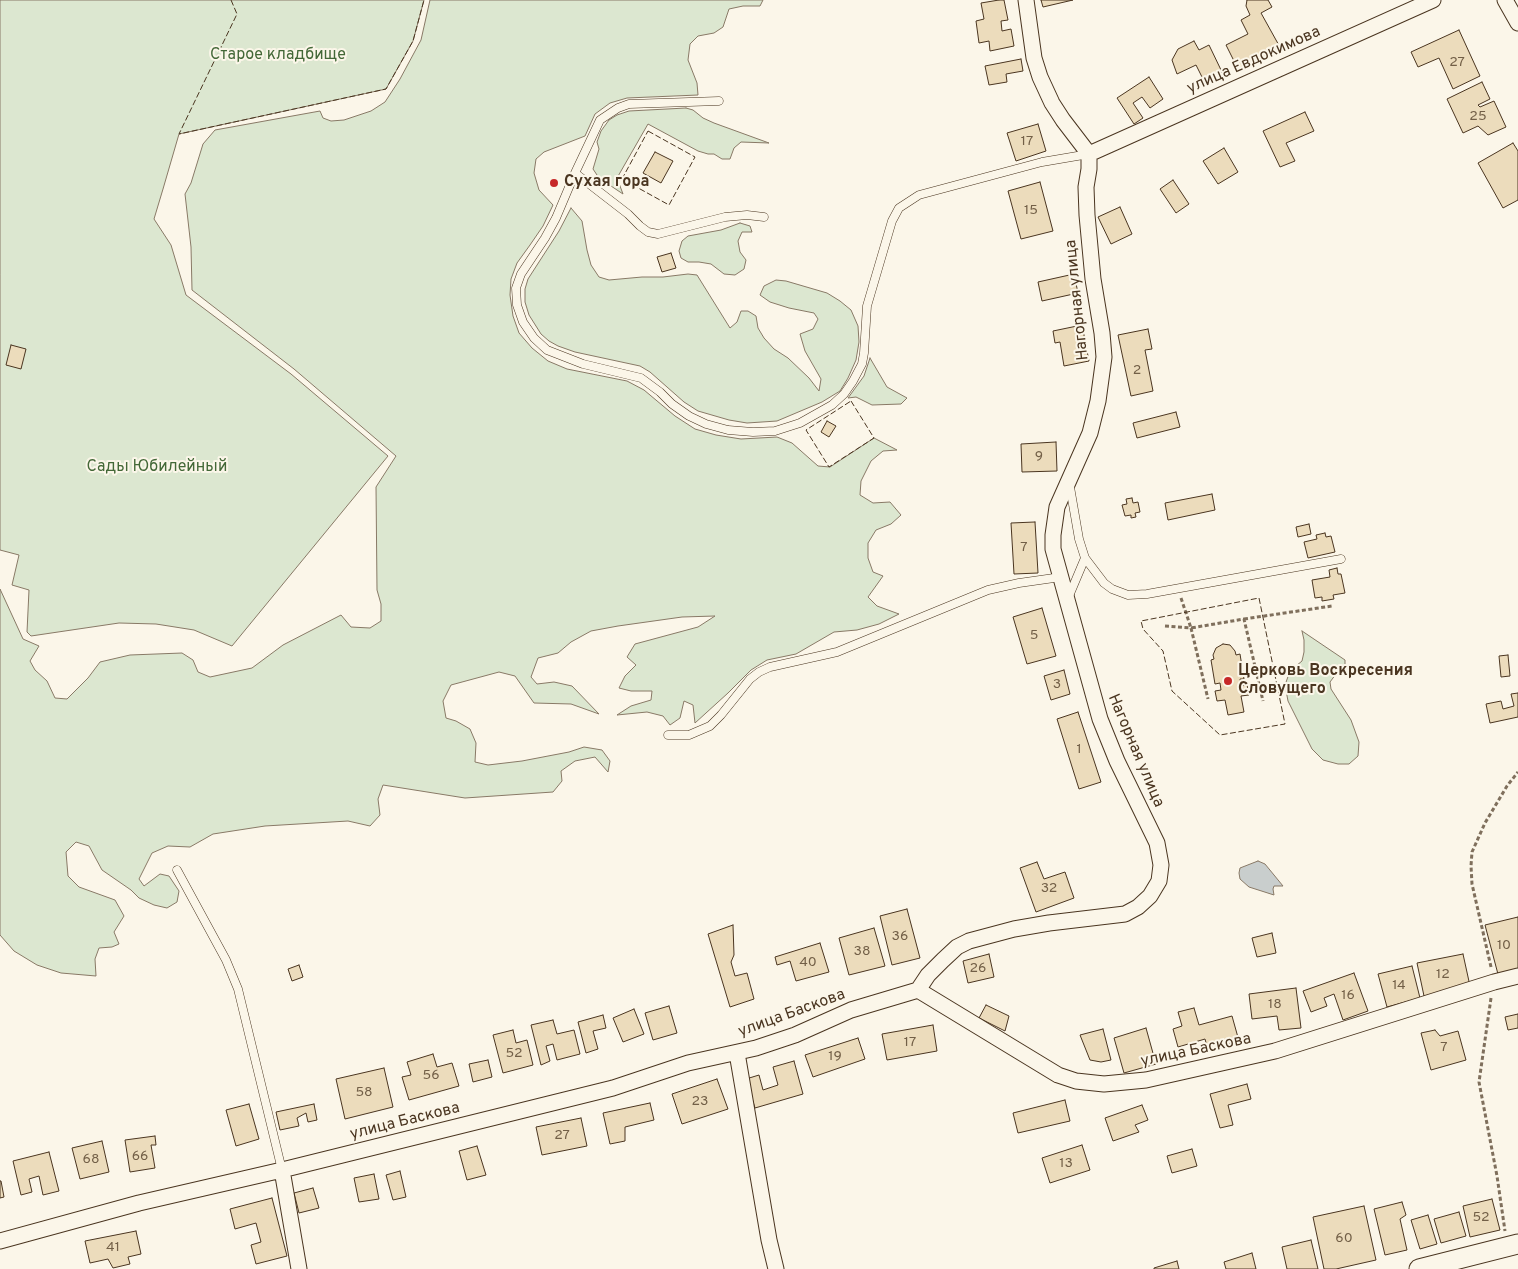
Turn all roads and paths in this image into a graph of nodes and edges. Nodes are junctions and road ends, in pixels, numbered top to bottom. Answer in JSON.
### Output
{"nodes":[{"id":1,"x":1026,"y":0,"type":"edge"},
{"id":2,"x":1433,"y":0,"type":"edge"},
{"id":3,"x":1506,"y":0,"type":"edge"},
{"id":4,"x":1518,"y":23,"type":"edge"},
{"id":5,"x":719,"y":101,"type":"dead end"},
{"id":6,"x":1089,"y":154,"type":"junction"},
{"id":7,"x":574,"y":173,"type":"junction"},
{"id":8,"x":764,"y":217,"type":"dead end"},
{"id":9,"x":1069,"y":482,"type":"junction"},
{"id":10,"x":1085,"y":558,"type":"junction"},
{"id":11,"x":1341,"y":559,"type":"dead end"},
{"id":12,"x":1061,"y":577,"type":"junction"},
{"id":13,"x":1178,"y":588,"type":"junction"},
{"id":14,"x":1067,"y":600,"type":"junction"},
{"id":15,"x":1332,"y":606,"type":"dead end"},
{"id":16,"x":1244,"y":619,"type":"junction"},
{"id":17,"x":1165,"y":626,"type":"dead end"},
{"id":18,"x":1191,"y":628,"type":"junction"},
{"id":19,"x":1208,"y":699,"type":"dead end"},
{"id":20,"x":1263,"y":701,"type":"dead end"},
{"id":21,"x":668,"y":735,"type":"dead end"},
{"id":22,"x":1518,"y":772,"type":"edge"},
{"id":23,"x":177,"y":870,"type":"dead end"},
{"id":24,"x":1518,"y":976,"type":"edge"},
{"id":25,"x":1494,"y":982,"type":"junction"},
{"id":26,"x":918,"y":990,"type":"junction"},
{"id":27,"x":737,"y":1053,"type":"junction"},
{"id":28,"x":282,"y":1170,"type":"junction"},
{"id":29,"x":0,"y":1241,"type":"edge"},
{"id":30,"x":1512,"y":1245,"type":"edge"},
{"id":31,"x":299,"y":1269,"type":"edge"},
{"id":32,"x":776,"y":1269,"type":"edge"},
{"id":33,"x":1419,"y":1269,"type":"edge"}],
"edges":[{"from":1,"to":6,"type":"street"},
{"from":2,"to":6,"type":"street","name":"улица Евдокимова"},
{"from":3,"to":4,"type":"street"},
{"from":5,"to":7,"type":"lane"},
{"from":6,"to":7,"type":"lane"},
{"from":6,"to":9,"type":"street","name":"Нагорная улица"},
{"from":7,"to":8,"type":"lane"},
{"from":9,"to":10,"type":"lane"},
{"from":9,"to":12,"type":"street","name":"Нагорная улица"},
{"from":10,"to":13,"type":"lane"},
{"from":10,"to":14,"type":"lane"},
{"from":11,"to":13,"type":"lane"},
{"from":12,"to":14,"type":"street","name":"Нагорная улица"},
{"from":12,"to":21,"type":"lane"},
{"from":13,"to":18,"type":"path"},
{"from":14,"to":26,"type":"street","name":"Нагорная улица"},
{"from":15,"to":16,"type":"path"},
{"from":16,"to":18,"type":"path"},
{"from":16,"to":20,"type":"path"},
{"from":17,"to":18,"type":"path"},
{"from":18,"to":19,"type":"path"},
{"from":22,"to":25,"type":"path"},
{"from":23,"to":28,"type":"lane"},
{"from":24,"to":25,"type":"street","name":"улица Баскова"},
{"from":25,"to":26,"type":"street","name":"улица Баскова"},
{"from":25,"to":30,"type":"path"},
{"from":26,"to":27,"type":"street","name":"улица Баскова"},
{"from":27,"to":28,"type":"street","name":"улица Баскова"},
{"from":27,"to":32,"type":"street"},
{"from":28,"to":29,"type":"street","name":"улица Баскова"},
{"from":28,"to":31,"type":"street"},
{"from":30,"to":33,"type":"street"}]}
